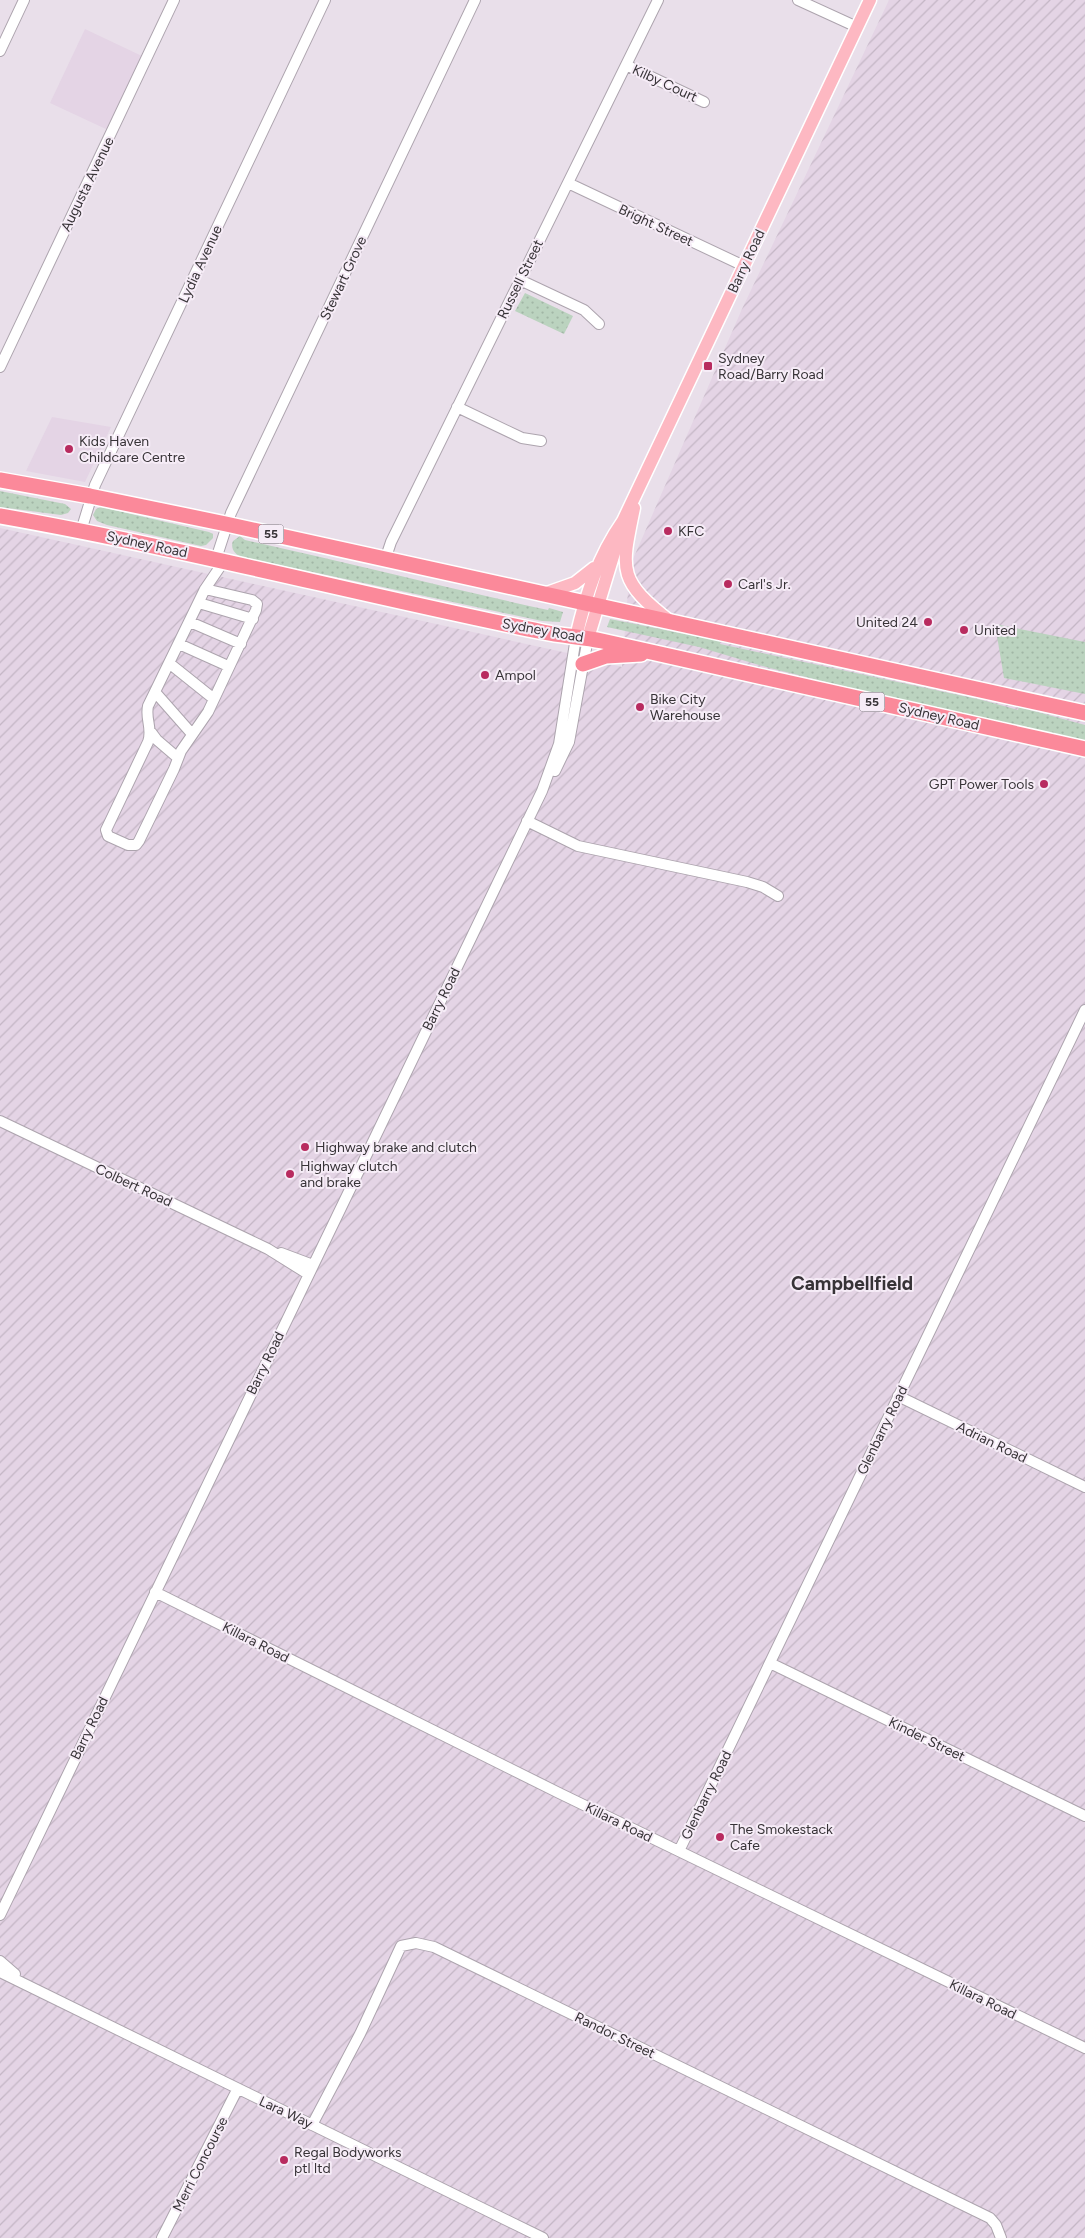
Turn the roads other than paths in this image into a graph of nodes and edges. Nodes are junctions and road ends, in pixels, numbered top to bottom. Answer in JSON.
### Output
{"nodes":[{"id":1,"x":24,"y":0,"type":"edge"},
{"id":2,"x":174,"y":0,"type":"edge"},
{"id":3,"x":325,"y":0,"type":"edge"},
{"id":4,"x":475,"y":0,"type":"edge"},
{"id":5,"x":658,"y":0,"type":"edge"},
{"id":6,"x":798,"y":0,"type":"edge"},
{"id":7,"x":870,"y":0,"type":"edge"},
{"id":8,"x":857,"y":27,"type":"junction"},
{"id":9,"x":0,"y":51,"type":"edge"},
{"id":10,"x":626,"y":65,"type":"junction"},
{"id":11,"x":704,"y":102,"type":"dead end"},
{"id":12,"x":568,"y":183,"type":"junction"},
{"id":13,"x":744,"y":266,"type":"junction"},
{"id":14,"x":520,"y":280,"type":"junction"},
{"id":15,"x":599,"y":324,"type":"dead end"},
{"id":16,"x":0,"y":367,"type":"edge"},
{"id":17,"x":457,"y":407,"type":"junction"},
{"id":18,"x":541,"y":441,"type":"dead end"},
{"id":19,"x":0,"y":480,"type":"edge"},
{"id":20,"x":637,"y":491,"type":"junction"},
{"id":21,"x":90,"y":496,"type":"junction"},
{"id":22,"x":0,"y":516,"type":"edge"},
{"id":23,"x":623,"y":521,"type":"junction"},
{"id":24,"x":226,"y":524,"type":"junction"},
{"id":25,"x":81,"y":530,"type":"junction"},
{"id":26,"x":220,"y":560,"type":"junction"},
{"id":27,"x":385,"y":560,"type":"junction"},
{"id":28,"x":598,"y":565,"type":"junction"},
{"id":29,"x":206,"y":589,"type":"junction"},
{"id":30,"x":541,"y":595,"type":"junction"},
{"id":31,"x":199,"y":603,"type":"junction"},
{"id":32,"x":590,"y":605,"type":"junction"},
{"id":33,"x":253,"y":619,"type":"junction"},
{"id":34,"x":190,"y":622,"type":"junction"},
{"id":35,"x":672,"y":623,"type":"junction"},
{"id":36,"x":582,"y":637,"type":"junction"},
{"id":37,"x":179,"y":644,"type":"junction"},
{"id":38,"x":241,"y":644,"type":"junction"},
{"id":39,"x":660,"y":654,"type":"junction"},
{"id":40,"x":169,"y":662,"type":"junction"},
{"id":41,"x":583,"y":664,"type":"junction"},
{"id":42,"x":228,"y":666,"type":"junction"},
{"id":43,"x":155,"y":692,"type":"junction"},
{"id":44,"x":214,"y":699,"type":"junction"},
{"id":45,"x":1085,"y":713,"type":"edge"},
{"id":46,"x":151,"y":732,"type":"junction"},
{"id":47,"x":192,"y":734,"type":"junction"},
{"id":48,"x":1085,"y":749,"type":"edge"},
{"id":49,"x":178,"y":758,"type":"junction"},
{"id":50,"x":542,"y":791,"type":"junction"},
{"id":51,"x":526,"y":822,"type":"junction"},
{"id":52,"x":778,"y":896,"type":"dead end"},
{"id":53,"x":1085,"y":1010,"type":"edge"},
{"id":54,"x":0,"y":1121,"type":"edge"},
{"id":55,"x":311,"y":1269,"type":"junction"},
{"id":56,"x":898,"y":1396,"type":"junction"},
{"id":57,"x":1085,"y":1487,"type":"edge"},
{"id":58,"x":155,"y":1592,"type":"junction"},
{"id":59,"x":770,"y":1663,"type":"junction"},
{"id":60,"x":1085,"y":1816,"type":"edge"},
{"id":61,"x":679,"y":1851,"type":"junction"},
{"id":62,"x":1,"y":1910,"type":"edge"},
{"id":63,"x":0,"y":1961,"type":"edge"},
{"id":64,"x":0,"y":1972,"type":"edge"},
{"id":65,"x":29,"y":1985,"type":"junction"},
{"id":66,"x":1085,"y":2048,"type":"edge"},
{"id":67,"x":237,"y":2090,"type":"junction"},
{"id":68,"x":312,"y":2125,"type":"junction"},
{"id":69,"x":1000,"y":2235,"type":"edge"},
{"id":70,"x":162,"y":2238,"type":"edge"},
{"id":71,"x":543,"y":2238,"type":"edge"}],
"edges":[{"from":1,"to":9,"type":"street"},
{"from":2,"to":16,"type":"street","name":"Augusta Avenue"},
{"from":3,"to":21,"type":"street","name":"Lydia Avenue"},
{"from":4,"to":24,"type":"street","name":"Stewart Grove"},
{"from":5,"to":10,"type":"street","name":"Russell Street"},
{"from":6,"to":8,"type":"street"},
{"from":7,"to":8,"type":"main road","name":"Barry Road"},
{"from":8,"to":13,"type":"main road","name":"Barry Road"},
{"from":10,"to":11,"type":"street","name":"Kilby Court"},
{"from":10,"to":12,"type":"street","name":"Russell Street"},
{"from":12,"to":13,"type":"street","name":"Bright Street"},
{"from":12,"to":14,"type":"street","name":"Russell Street"},
{"from":13,"to":20,"type":"main road","name":"Barry Road"},
{"from":14,"to":15,"type":"street"},
{"from":14,"to":17,"type":"street","name":"Russell Street"},
{"from":17,"to":18,"type":"street"},
{"from":17,"to":27,"type":"street","name":"Russell Street"},
{"from":19,"to":21,"type":"highway","number":"55"},
{"from":20,"to":23,"type":"main road","name":"Barry Road"},
{"from":20,"to":35,"type":"main road"},
{"from":21,"to":24,"type":"highway","number":"55"},
{"from":21,"to":25,"type":"street","name":"Lydia Avenue"},
{"from":22,"to":25,"type":"highway","name":"Sydney Road","number":"55"},
{"from":23,"to":28,"type":"main road","name":"Barry Road"},
{"from":23,"to":32,"type":"main road","name":"Barry Road"},
{"from":24,"to":26,"type":"street","name":"Stewart Grove"},
{"from":24,"to":27,"type":"highway","number":"55"},
{"from":25,"to":26,"type":"highway","name":"Sydney Road","number":"55"},
{"from":26,"to":29,"type":"street","name":"Stewart Grove"},
{"from":26,"to":36,"type":"highway","name":"Sydney Road","number":"55"},
{"from":27,"to":30,"type":"highway","number":"55"},
{"from":28,"to":30,"type":"main road"},
{"from":28,"to":32,"type":"main road","name":"Barry Road"},
{"from":29,"to":31,"type":"street","name":"Stewart Grove"},
{"from":29,"to":33,"type":"street"},
{"from":30,"to":32,"type":"highway","number":"55"},
{"from":31,"to":33,"type":"street"},
{"from":31,"to":34,"type":"street","name":"Stewart Grove"},
{"from":32,"to":35,"type":"highway","number":"55"},
{"from":32,"to":36,"type":"main road","name":"Barry Road"},
{"from":33,"to":38,"type":"street"},
{"from":34,"to":37,"type":"street","name":"Stewart Grove"},
{"from":34,"to":38,"type":"street"},
{"from":35,"to":45,"type":"highway","number":"55"},
{"from":36,"to":39,"type":"highway","name":"Sydney Road","number":"55"},
{"from":36,"to":41,"type":"street","name":"Barry Road"},
{"from":36,"to":50,"type":"street","name":"Barry Road"},
{"from":37,"to":40,"type":"street","name":"Stewart Grove"},
{"from":37,"to":42,"type":"street"},
{"from":38,"to":42,"type":"street"},
{"from":39,"to":41,"type":"highway"},
{"from":39,"to":48,"type":"highway","name":"Sydney Road","number":"55"},
{"from":40,"to":43,"type":"street","name":"Stewart Grove"},
{"from":40,"to":44,"type":"street"},
{"from":41,"to":50,"type":"street","name":"Barry Road"},
{"from":42,"to":44,"type":"street"},
{"from":43,"to":46,"type":"street","name":"Stewart Grove"},
{"from":43,"to":47,"type":"street"},
{"from":44,"to":47,"type":"street"},
{"from":46,"to":49,"type":"street"},
{"from":46,"to":49,"type":"street"},
{"from":47,"to":49,"type":"street"},
{"from":50,"to":51,"type":"street","name":"Barry Road"},
{"from":51,"to":52,"type":"street"},
{"from":51,"to":55,"type":"street","name":"Barry Road"},
{"from":53,"to":56,"type":"street","name":"Glenbarry Road"},
{"from":54,"to":55,"type":"street","name":"Colbert Road"},
{"from":55,"to":58,"type":"street","name":"Barry Road"},
{"from":56,"to":57,"type":"street","name":"Adrian Road"},
{"from":56,"to":59,"type":"street","name":"Glenbarry Road"},
{"from":58,"to":61,"type":"street","name":"Killara Road"},
{"from":58,"to":62,"type":"street","name":"Barry Road"},
{"from":59,"to":60,"type":"street","name":"Kinder Street"},
{"from":59,"to":61,"type":"street","name":"Glenbarry Road"},
{"from":61,"to":66,"type":"street","name":"Killara Road"},
{"from":63,"to":65,"type":"street"},
{"from":64,"to":65,"type":"street"},
{"from":65,"to":67,"type":"street","name":"Lara Way"},
{"from":67,"to":68,"type":"street","name":"Lara Way"},
{"from":67,"to":70,"type":"street","name":"Merri Concourse"},
{"from":68,"to":69,"type":"street","name":"Randor Street"},
{"from":68,"to":71,"type":"street","name":"Lara Way"}]}
